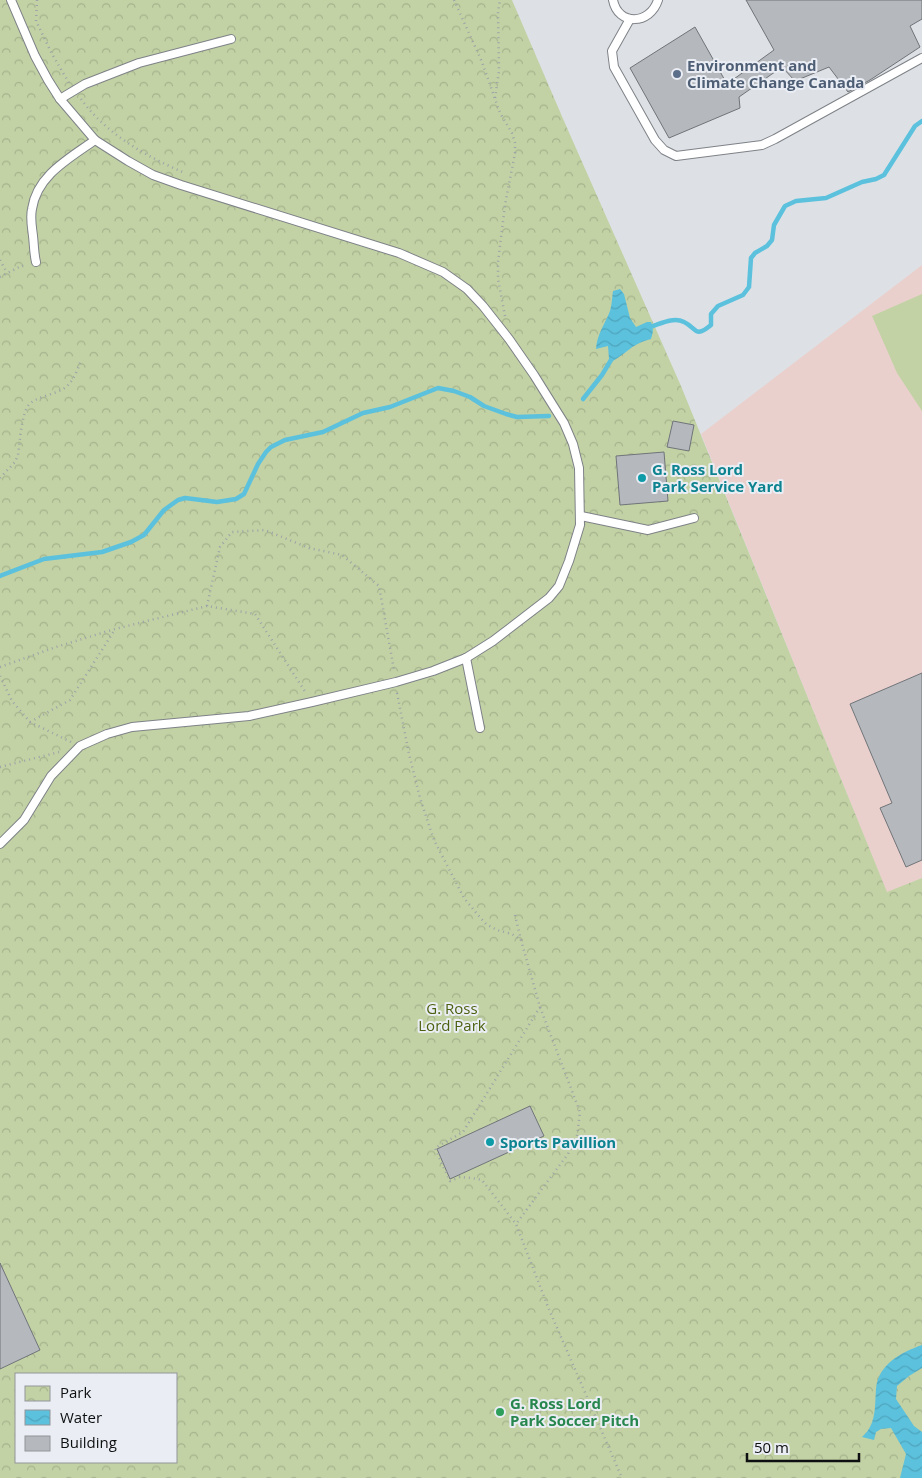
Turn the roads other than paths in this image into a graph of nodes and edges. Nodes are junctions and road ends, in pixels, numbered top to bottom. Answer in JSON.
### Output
{"nodes":[{"id":1,"x":10,"y":0,"type":"edge"},
{"id":2,"x":613,"y":0,"type":"edge"},
{"id":3,"x":658,"y":0,"type":"edge"},
{"id":4,"x":630,"y":19,"type":"junction"},
{"id":5,"x":231,"y":39,"type":"dead end"},
{"id":6,"x":922,"y":58,"type":"edge"},
{"id":7,"x":60,"y":99,"type":"junction"},
{"id":8,"x":95,"y":140,"type":"junction"},
{"id":9,"x":36,"y":262,"type":"road end"},
{"id":10,"x":581,"y":516,"type":"junction"},
{"id":11,"x":694,"y":518,"type":"dead end"},
{"id":12,"x":466,"y":658,"type":"junction"},
{"id":13,"x":480,"y":728,"type":"dead end"},
{"id":14,"x":0,"y":844,"type":"edge"}],
"edges":[{"from":1,"to":7,"type":"lane"},
{"from":2,"to":4,"type":"lane"},
{"from":3,"to":4,"type":"lane"},
{"from":4,"to":6,"type":"lane"},
{"from":5,"to":7,"type":"lane"},
{"from":7,"to":8,"type":"lane"},
{"from":8,"to":9,"type":"lane"},
{"from":8,"to":10,"type":"lane"},
{"from":10,"to":11,"type":"lane"},
{"from":10,"to":12,"type":"lane"},
{"from":12,"to":13,"type":"lane"},
{"from":12,"to":14,"type":"lane"}]}
